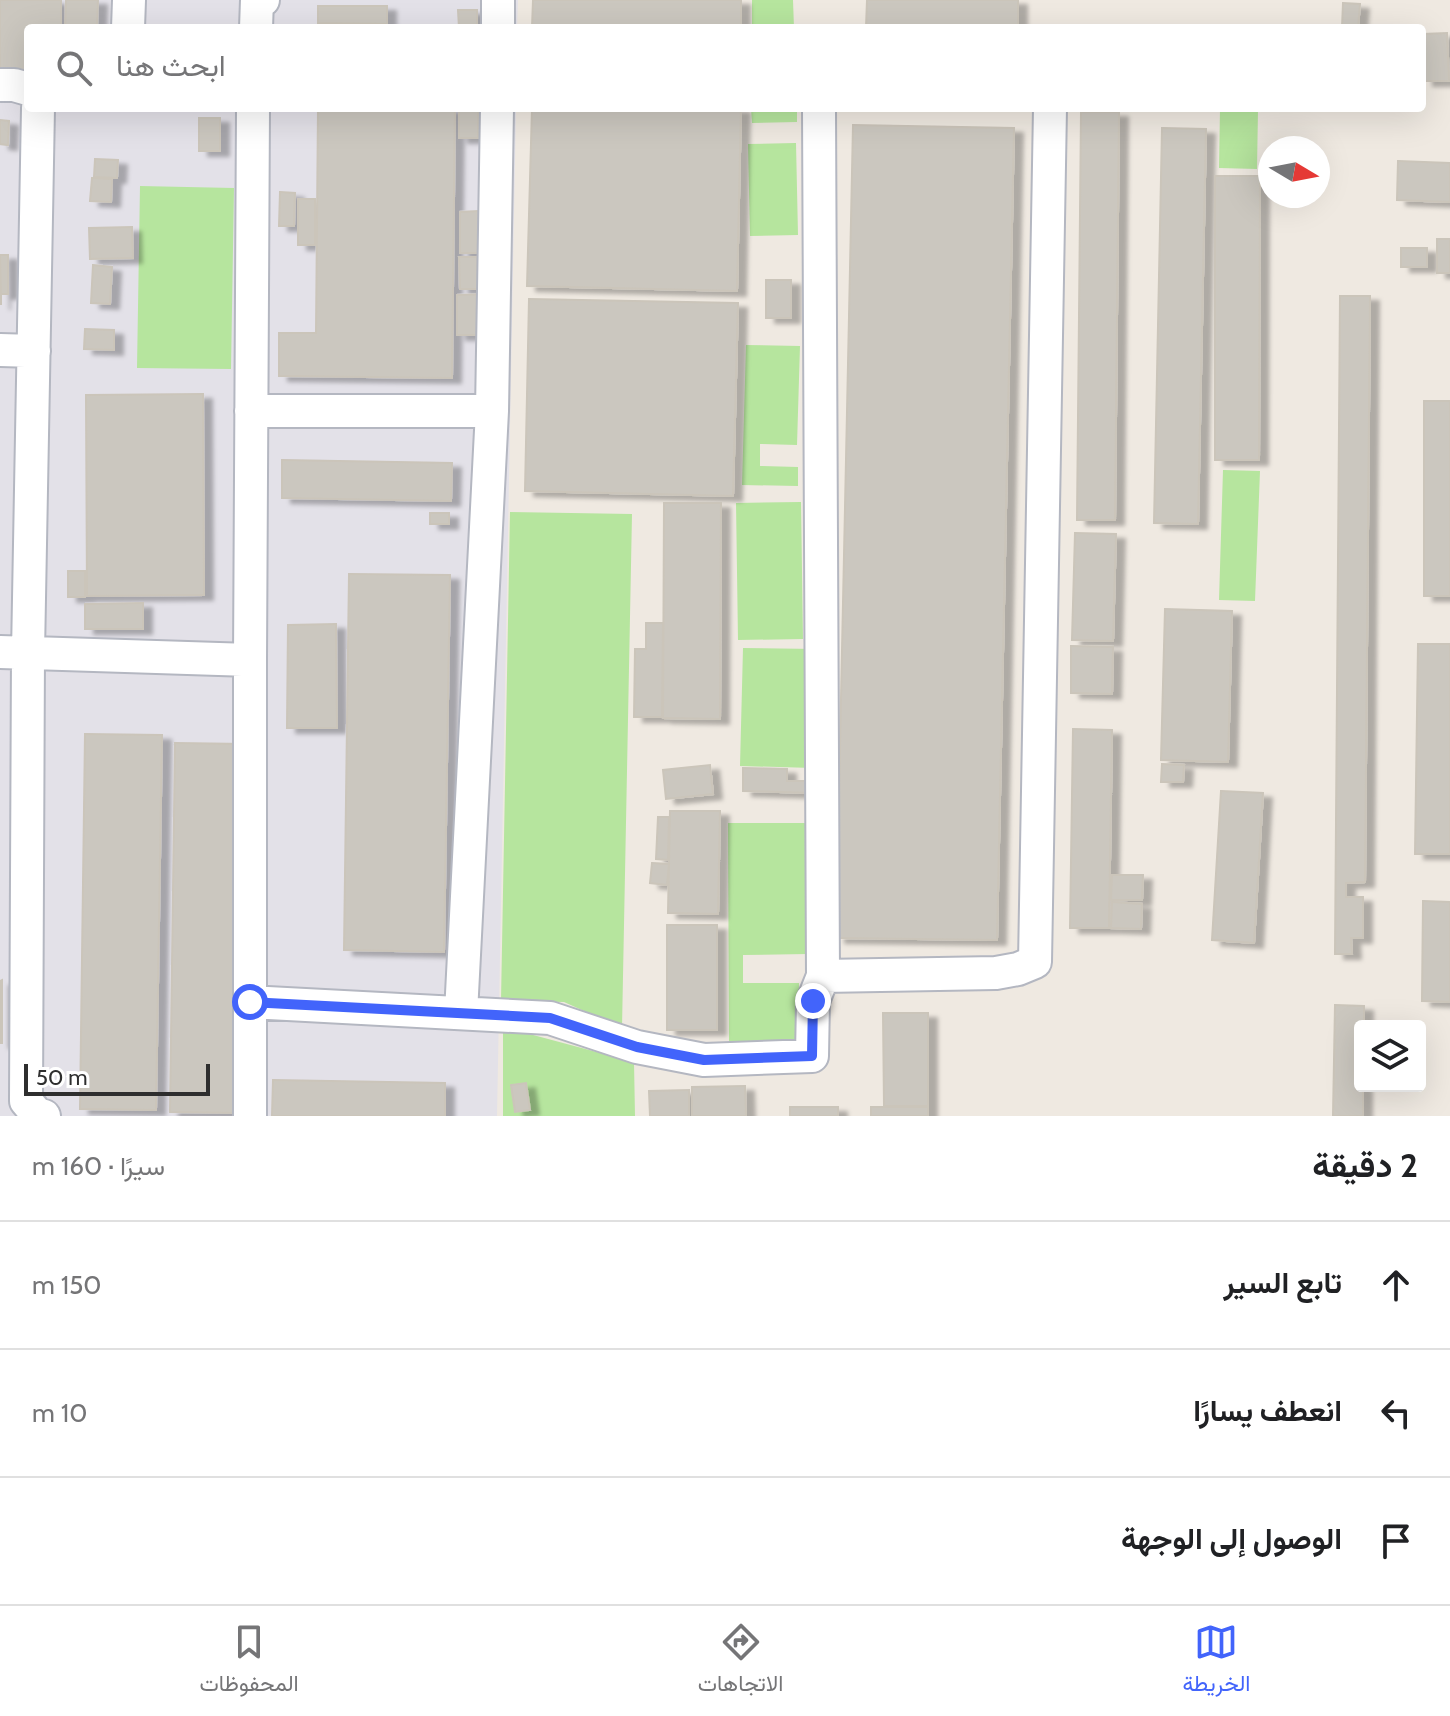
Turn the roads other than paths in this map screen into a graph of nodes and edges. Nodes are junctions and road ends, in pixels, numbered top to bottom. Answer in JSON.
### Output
{"nodes":[{"id":1,"x":129,"y":0,"type":"edge"},
{"id":2,"x":263,"y":0,"type":"edge"},
{"id":3,"x":498,"y":0,"type":"edge"},
{"id":4,"x":128,"y":24,"type":"edge"},
{"id":5,"x":256,"y":24,"type":"edge"},
{"id":6,"x":498,"y":24,"type":"edge"},
{"id":7,"x":0,"y":85,"type":"edge"},
{"id":8,"x":24,"y":89,"type":"edge"},
{"id":9,"x":38,"y":112,"type":"edge"},
{"id":10,"x":253,"y":112,"type":"edge"},
{"id":11,"x":497,"y":112,"type":"edge"},
{"id":12,"x":819,"y":112,"type":"edge"},
{"id":13,"x":1050,"y":112,"type":"edge"},
{"id":14,"x":0,"y":350,"type":"edge"},
{"id":15,"x":34,"y":351,"type":"junction"},
{"id":16,"x":251,"y":411,"type":"junction"},
{"id":17,"x":492,"y":411,"type":"junction"},
{"id":18,"x":14,"y":652,"type":"edge"},
{"id":19,"x":250,"y":660,"type":"junction"},
{"id":20,"x":823,"y":976,"type":"junction"},
{"id":21,"x":250,"y":1002,"type":"junction"},
{"id":22,"x":461,"y":1013,"type":"junction"},
{"id":23,"x":44,"y":1116,"type":"edge"},
{"id":24,"x":250,"y":1116,"type":"edge"}],
"edges":[{"from":1,"to":4,"type":"lane"},
{"from":2,"to":5,"type":"lane"},
{"from":3,"to":6,"type":"lane"},
{"from":7,"to":8,"type":"lane"},
{"from":9,"to":15,"type":"lane"},
{"from":10,"to":16,"type":"lane"},
{"from":11,"to":17,"type":"lane"},
{"from":12,"to":20,"type":"lane"},
{"from":13,"to":20,"type":"lane"},
{"from":14,"to":15,"type":"lane"},
{"from":15,"to":18,"type":"lane"},
{"from":16,"to":17,"type":"lane"},
{"from":16,"to":19,"type":"lane"},
{"from":17,"to":22,"type":"lane"},
{"from":18,"to":19,"type":"lane"},
{"from":18,"to":23,"type":"lane"},
{"from":19,"to":21,"type":"lane"},
{"from":20,"to":22,"type":"lane"},
{"from":21,"to":22,"type":"lane"},
{"from":21,"to":24,"type":"lane"}]}
